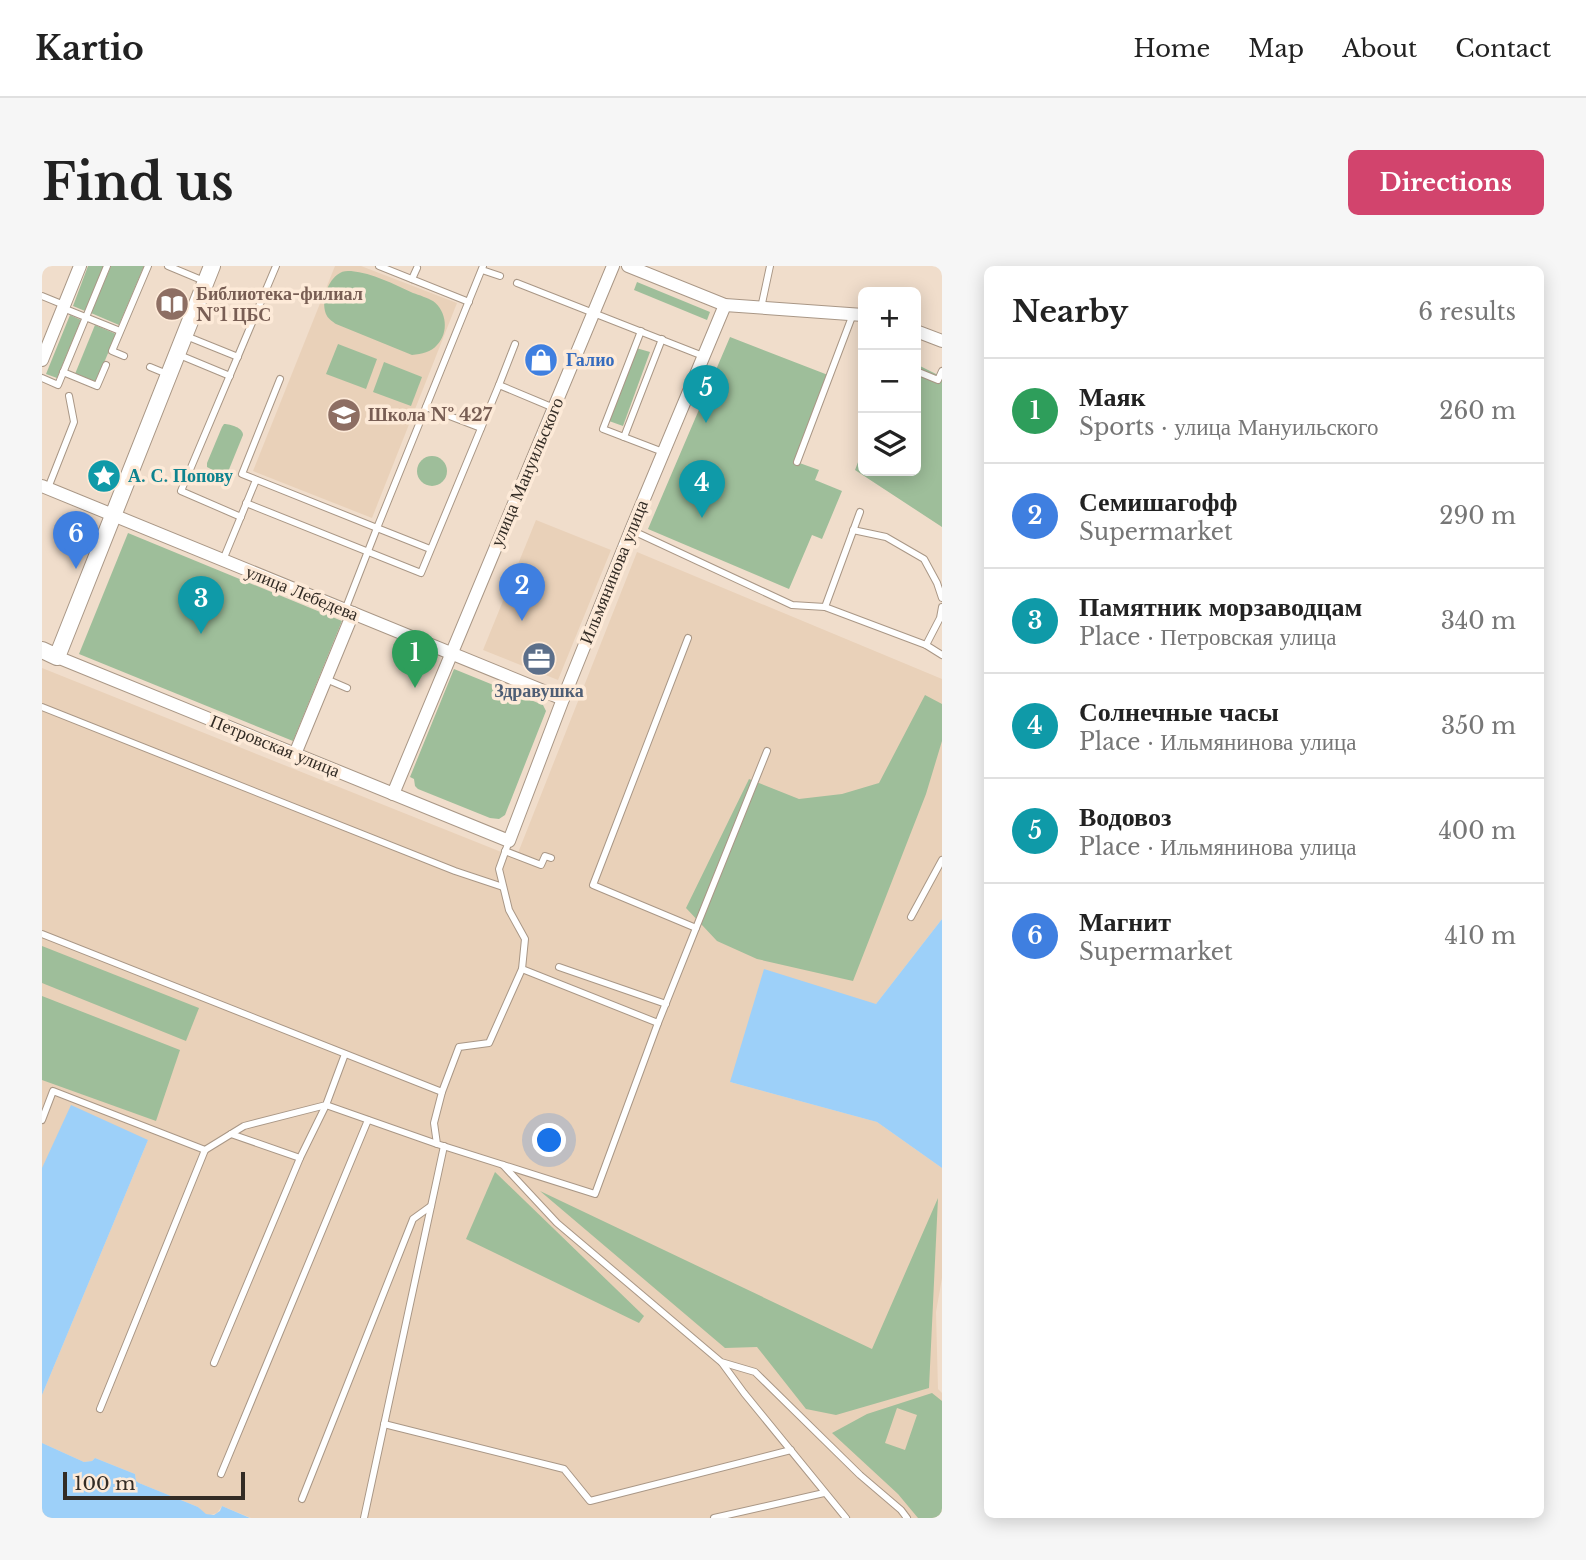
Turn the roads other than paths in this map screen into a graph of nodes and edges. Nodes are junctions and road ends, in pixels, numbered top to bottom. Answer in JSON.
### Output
{"nodes":[{"id":1,"x":107,"y":266,"type":"edge"},
{"id":2,"x":148,"y":266,"type":"edge"},
{"id":3,"x":168,"y":266,"type":"edge"},
{"id":4,"x":212,"y":266,"type":"edge"},
{"id":5,"x":276,"y":266,"type":"edge"},
{"id":6,"x":379,"y":266,"type":"edge"},
{"id":7,"x":613,"y":266,"type":"edge"},
{"id":8,"x":628,"y":266,"type":"edge"},
{"id":9,"x":770,"y":266,"type":"edge"},
{"id":10,"x":78,"y":267,"type":"edge"},
{"id":11,"x":417,"y":268,"type":"dead end"},
{"id":12,"x":483,"y":268,"type":"edge"},
{"id":13,"x":500,"y":276,"type":"dead end"},
{"id":14,"x":412,"y":279,"type":"junction"},
{"id":15,"x":205,"y":282,"type":"junction"},
{"id":16,"x":517,"y":283,"type":"dead end"},
{"id":17,"x":42,"y":296,"type":"edge"},
{"id":18,"x":469,"y":302,"type":"junction"},
{"id":19,"x":724,"y":305,"type":"junction"},
{"id":20,"x":64,"y":307,"type":"junction"},
{"id":21,"x":761,"y":308,"type":"junction"},
{"id":22,"x":594,"y":313,"type":"junction"},
{"id":23,"x":858,"y":315,"type":"edge"},
{"id":24,"x":86,"y":317,"type":"junction"},
{"id":25,"x":120,"y":331,"type":"junction"},
{"id":26,"x":641,"y":331,"type":"junction"},
{"id":27,"x":921,"y":333,"type":"edge"},
{"id":28,"x":184,"y":335,"type":"junction"},
{"id":29,"x":662,"y":340,"type":"junction"},
{"id":30,"x":942,"y":341,"type":"edge"},
{"id":31,"x":515,"y":344,"type":"dead end"},
{"id":32,"x":177,"y":354,"type":"junction"},
{"id":33,"x":124,"y":356,"type":"dead end"},
{"id":34,"x":704,"y":356,"type":"junction"},
{"id":35,"x":238,"y":357,"type":"junction"},
{"id":36,"x":42,"y":360,"type":"edge"},
{"id":37,"x":106,"y":365,"type":"dead end"},
{"id":38,"x":150,"y":367,"type":"dead end"},
{"id":39,"x":942,"y":371,"type":"edge"},
{"id":40,"x":63,"y":372,"type":"junction"},
{"id":41,"x":921,"y":372,"type":"edge"},
{"id":42,"x":168,"y":375,"type":"junction"},
{"id":43,"x":230,"y":376,"type":"junction"},
{"id":44,"x":42,"y":378,"type":"edge"},
{"id":45,"x":281,"y":379,"type":"dead end"},
{"id":46,"x":499,"y":385,"type":"junction"},
{"id":47,"x":69,"y":396,"type":"dead end"},
{"id":48,"x":426,"y":407,"type":"junction"},
{"id":49,"x":554,"y":408,"type":"junction"},
{"id":50,"x":481,"y":428,"type":"junction"},
{"id":51,"x":624,"y":437,"type":"junction"},
{"id":52,"x":663,"y":452,"type":"junction"},
{"id":53,"x":797,"y":462,"type":"dead end"},
{"id":54,"x":256,"y":480,"type":"junction"},
{"id":55,"x":45,"y":487,"type":"edge"},
{"id":56,"x":247,"y":503,"type":"junction"},
{"id":57,"x":860,"y":512,"type":"dead end"},
{"id":58,"x":113,"y":515,"type":"junction"},
{"id":59,"x":241,"y":517,"type":"junction"},
{"id":60,"x":377,"y":528,"type":"junction"},
{"id":61,"x":631,"y":530,"type":"junction"},
{"id":62,"x":853,"y":530,"type":"junction"},
{"id":63,"x":430,"y":549,"type":"junction"},
{"id":64,"x":368,"y":552,"type":"junction"},
{"id":65,"x":223,"y":560,"type":"junction"},
{"id":66,"x":942,"y":598,"type":"edge"},
{"id":67,"x":825,"y":607,"type":"junction"},
{"id":68,"x":942,"y":607,"type":"edge"},
{"id":69,"x":349,"y":612,"type":"junction"},
{"id":70,"x":688,"y":638,"type":"dead end"},
{"id":71,"x":926,"y":645,"type":"junction"},
{"id":72,"x":49,"y":654,"type":"edge"},
{"id":73,"x":451,"y":654,"type":"junction"},
{"id":74,"x":942,"y":655,"type":"edge"},
{"id":75,"x":326,"y":679,"type":"junction"},
{"id":76,"x":347,"y":688,"type":"dead end"},
{"id":77,"x":563,"y":699,"type":"junction"},
{"id":78,"x":42,"y":707,"type":"edge"},
{"id":79,"x":767,"y":751,"type":"dead end"},
{"id":80,"x":295,"y":754,"type":"junction"},
{"id":81,"x":393,"y":794,"type":"junction"},
{"id":82,"x":507,"y":846,"type":"junction"},
{"id":83,"x":551,"y":859,"type":"dead end"},
{"id":84,"x":942,"y":860,"type":"edge"},
{"id":85,"x":503,"y":887,"type":"junction"},
{"id":86,"x":911,"y":917,"type":"dead end"},
{"id":87,"x":696,"y":928,"type":"junction"},
{"id":88,"x":42,"y":934,"type":"edge"},
{"id":89,"x":559,"y":967,"type":"dead end"},
{"id":90,"x":522,"y":969,"type":"junction"},
{"id":91,"x":666,"y":1004,"type":"junction"},
{"id":92,"x":659,"y":1023,"type":"junction"},
{"id":93,"x":345,"y":1054,"type":"junction"},
{"id":94,"x":442,"y":1092,"type":"junction"},
{"id":95,"x":326,"y":1105,"type":"junction"},
{"id":96,"x":42,"y":1120,"type":"edge"},
{"id":97,"x":368,"y":1120,"type":"junction"},
{"id":98,"x":231,"y":1134,"type":"junction"},
{"id":99,"x":441,"y":1145,"type":"junction"},
{"id":100,"x":205,"y":1150,"type":"junction"},
{"id":101,"x":299,"y":1158,"type":"junction"},
{"id":102,"x":503,"y":1165,"type":"junction"},
{"id":103,"x":431,"y":1206,"type":"junction"},
{"id":104,"x":721,"y":1362,"type":"junction"},
{"id":105,"x":214,"y":1363,"type":"dead end"},
{"id":106,"x":100,"y":1409,"type":"dead end"},
{"id":107,"x":384,"y":1424,"type":"junction"},
{"id":108,"x":791,"y":1450,"type":"junction"},
{"id":109,"x":221,"y":1474,"type":"dead end"},
{"id":110,"x":824,"y":1493,"type":"junction"},
{"id":111,"x":302,"y":1499,"type":"dead end"},
{"id":112,"x":364,"y":1518,"type":"edge"},
{"id":113,"x":714,"y":1518,"type":"edge"},
{"id":114,"x":846,"y":1518,"type":"edge"},
{"id":115,"x":907,"y":1518,"type":"edge"}],
"edges":[{"from":1,"to":24,"type":"lane"},
{"from":2,"to":25,"type":"lane"},
{"from":3,"to":15,"type":"lane"},
{"from":4,"to":15,"type":"street"},
{"from":5,"to":35,"type":"lane"},
{"from":6,"to":14,"type":"lane"},
{"from":7,"to":22,"type":"street","name":"улица Мануильского"},
{"from":8,"to":19,"type":"street"},
{"from":9,"to":21,"type":"lane"},
{"from":10,"to":20,"type":"street"},
{"from":11,"to":14,"type":"lane"},
{"from":12,"to":13,"type":"lane"},
{"from":12,"to":18,"type":"lane"},
{"from":14,"to":18,"type":"lane"},
{"from":15,"to":28,"type":"street"},
{"from":16,"to":22,"type":"lane"},
{"from":17,"to":20,"type":"lane"},
{"from":18,"to":48,"type":"lane"},
{"from":19,"to":21,"type":"street"},
{"from":19,"to":34,"type":"street","name":"Ильмянинова улица"},
{"from":20,"to":24,"type":"lane"},
{"from":20,"to":36,"type":"street"},
{"from":21,"to":23,"type":"street"},
{"from":22,"to":26,"type":"lane"},
{"from":22,"to":49,"type":"street","name":"улица Мануильского"},
{"from":23,"to":53,"type":"lane"},
{"from":24,"to":25,"type":"lane"},
{"from":24,"to":40,"type":"lane"},
{"from":25,"to":33,"type":"lane"},
{"from":26,"to":29,"type":"lane"},
{"from":26,"to":51,"type":"lane"},
{"from":27,"to":30,"type":"street"},
{"from":28,"to":32,"type":"street"},
{"from":28,"to":35,"type":"lane"},
{"from":29,"to":34,"type":"lane"},
{"from":29,"to":51,"type":"lane"},
{"from":31,"to":46,"type":"lane"},
{"from":32,"to":42,"type":"street"},
{"from":32,"to":43,"type":"lane"},
{"from":34,"to":52,"type":"street","name":"Ильмянинова улица"},
{"from":35,"to":43,"type":"lane"},
{"from":37,"to":40,"type":"lane"},
{"from":38,"to":42,"type":"lane"},
{"from":39,"to":41,"type":"lane"},
{"from":40,"to":44,"type":"lane"},
{"from":42,"to":58,"type":"street"},
{"from":43,"to":59,"type":"lane"},
{"from":45,"to":54,"type":"lane"},
{"from":46,"to":49,"type":"lane"},
{"from":46,"to":50,"type":"lane"},
{"from":47,"to":55,"type":"lane"},
{"from":48,"to":50,"type":"lane"},
{"from":48,"to":60,"type":"lane"},
{"from":49,"to":73,"type":"street","name":"улица Мануильского"},
{"from":50,"to":63,"type":"lane"},
{"from":51,"to":52,"type":"lane"},
{"from":52,"to":61,"type":"street","name":"Ильмянинова улица"},
{"from":54,"to":56,"type":"lane"},
{"from":54,"to":60,"type":"lane"},
{"from":55,"to":58,"type":"street","name":"улица Лебедева"},
{"from":56,"to":59,"type":"lane"},
{"from":56,"to":64,"type":"lane"},
{"from":57,"to":62,"type":"lane"},
{"from":58,"to":65,"type":"street","name":"улица Лебедева"},
{"from":58,"to":72,"type":"street"},
{"from":59,"to":65,"type":"lane"},
{"from":60,"to":63,"type":"lane"},
{"from":60,"to":64,"type":"lane"},
{"from":61,"to":67,"type":"lane"},
{"from":61,"to":77,"type":"street","name":"Ильмянинова улица"},
{"from":62,"to":66,"type":"lane"},
{"from":62,"to":67,"type":"lane"},
{"from":63,"to":64,"type":"lane"},
{"from":64,"to":69,"type":"lane"},
{"from":65,"to":69,"type":"street","name":"улица Лебедева"},
{"from":67,"to":71,"type":"lane"},
{"from":68,"to":71,"type":"lane"},
{"from":69,"to":73,"type":"street","name":"улица Лебедева"},
{"from":69,"to":75,"type":"street"},
{"from":70,"to":87,"type":"lane"},
{"from":71,"to":74,"type":"lane"},
{"from":72,"to":80,"type":"street","name":"Петровская улица"},
{"from":73,"to":77,"type":"street","name":"улица Лебедева"},
{"from":73,"to":81,"type":"street","name":"улица Мануильского"},
{"from":75,"to":76,"type":"lane"},
{"from":75,"to":80,"type":"street"},
{"from":77,"to":82,"type":"street","name":"Ильмянинова улица"},
{"from":78,"to":85,"type":"lane"},
{"from":79,"to":87,"type":"lane"},
{"from":80,"to":81,"type":"street","name":"Петровская улица"},
{"from":81,"to":82,"type":"street","name":"Петровская улица"},
{"from":82,"to":83,"type":"lane"},
{"from":82,"to":85,"type":"lane"},
{"from":84,"to":86,"type":"lane"},
{"from":85,"to":90,"type":"lane"},
{"from":87,"to":91,"type":"lane"},
{"from":88,"to":93,"type":"lane"},
{"from":89,"to":91,"type":"lane"},
{"from":90,"to":92,"type":"lane"},
{"from":90,"to":94,"type":"lane"},
{"from":91,"to":92,"type":"lane"},
{"from":92,"to":102,"type":"lane"},
{"from":93,"to":94,"type":"lane"},
{"from":93,"to":95,"type":"lane"},
{"from":94,"to":99,"type":"lane"},
{"from":95,"to":97,"type":"lane"},
{"from":95,"to":98,"type":"lane"},
{"from":95,"to":101,"type":"lane"},
{"from":96,"to":100,"type":"lane"},
{"from":97,"to":99,"type":"lane"},
{"from":97,"to":109,"type":"lane"},
{"from":98,"to":100,"type":"lane"},
{"from":98,"to":101,"type":"lane"},
{"from":99,"to":102,"type":"lane"},
{"from":99,"to":103,"type":"lane"},
{"from":100,"to":106,"type":"lane"},
{"from":101,"to":105,"type":"lane"},
{"from":102,"to":104,"type":"lane"},
{"from":103,"to":107,"type":"lane"},
{"from":103,"to":111,"type":"lane"},
{"from":104,"to":108,"type":"lane"},
{"from":104,"to":115,"type":"lane"},
{"from":107,"to":108,"type":"lane"},
{"from":107,"to":112,"type":"lane"},
{"from":108,"to":110,"type":"lane"},
{"from":110,"to":113,"type":"lane"},
{"from":110,"to":114,"type":"lane"}]}
